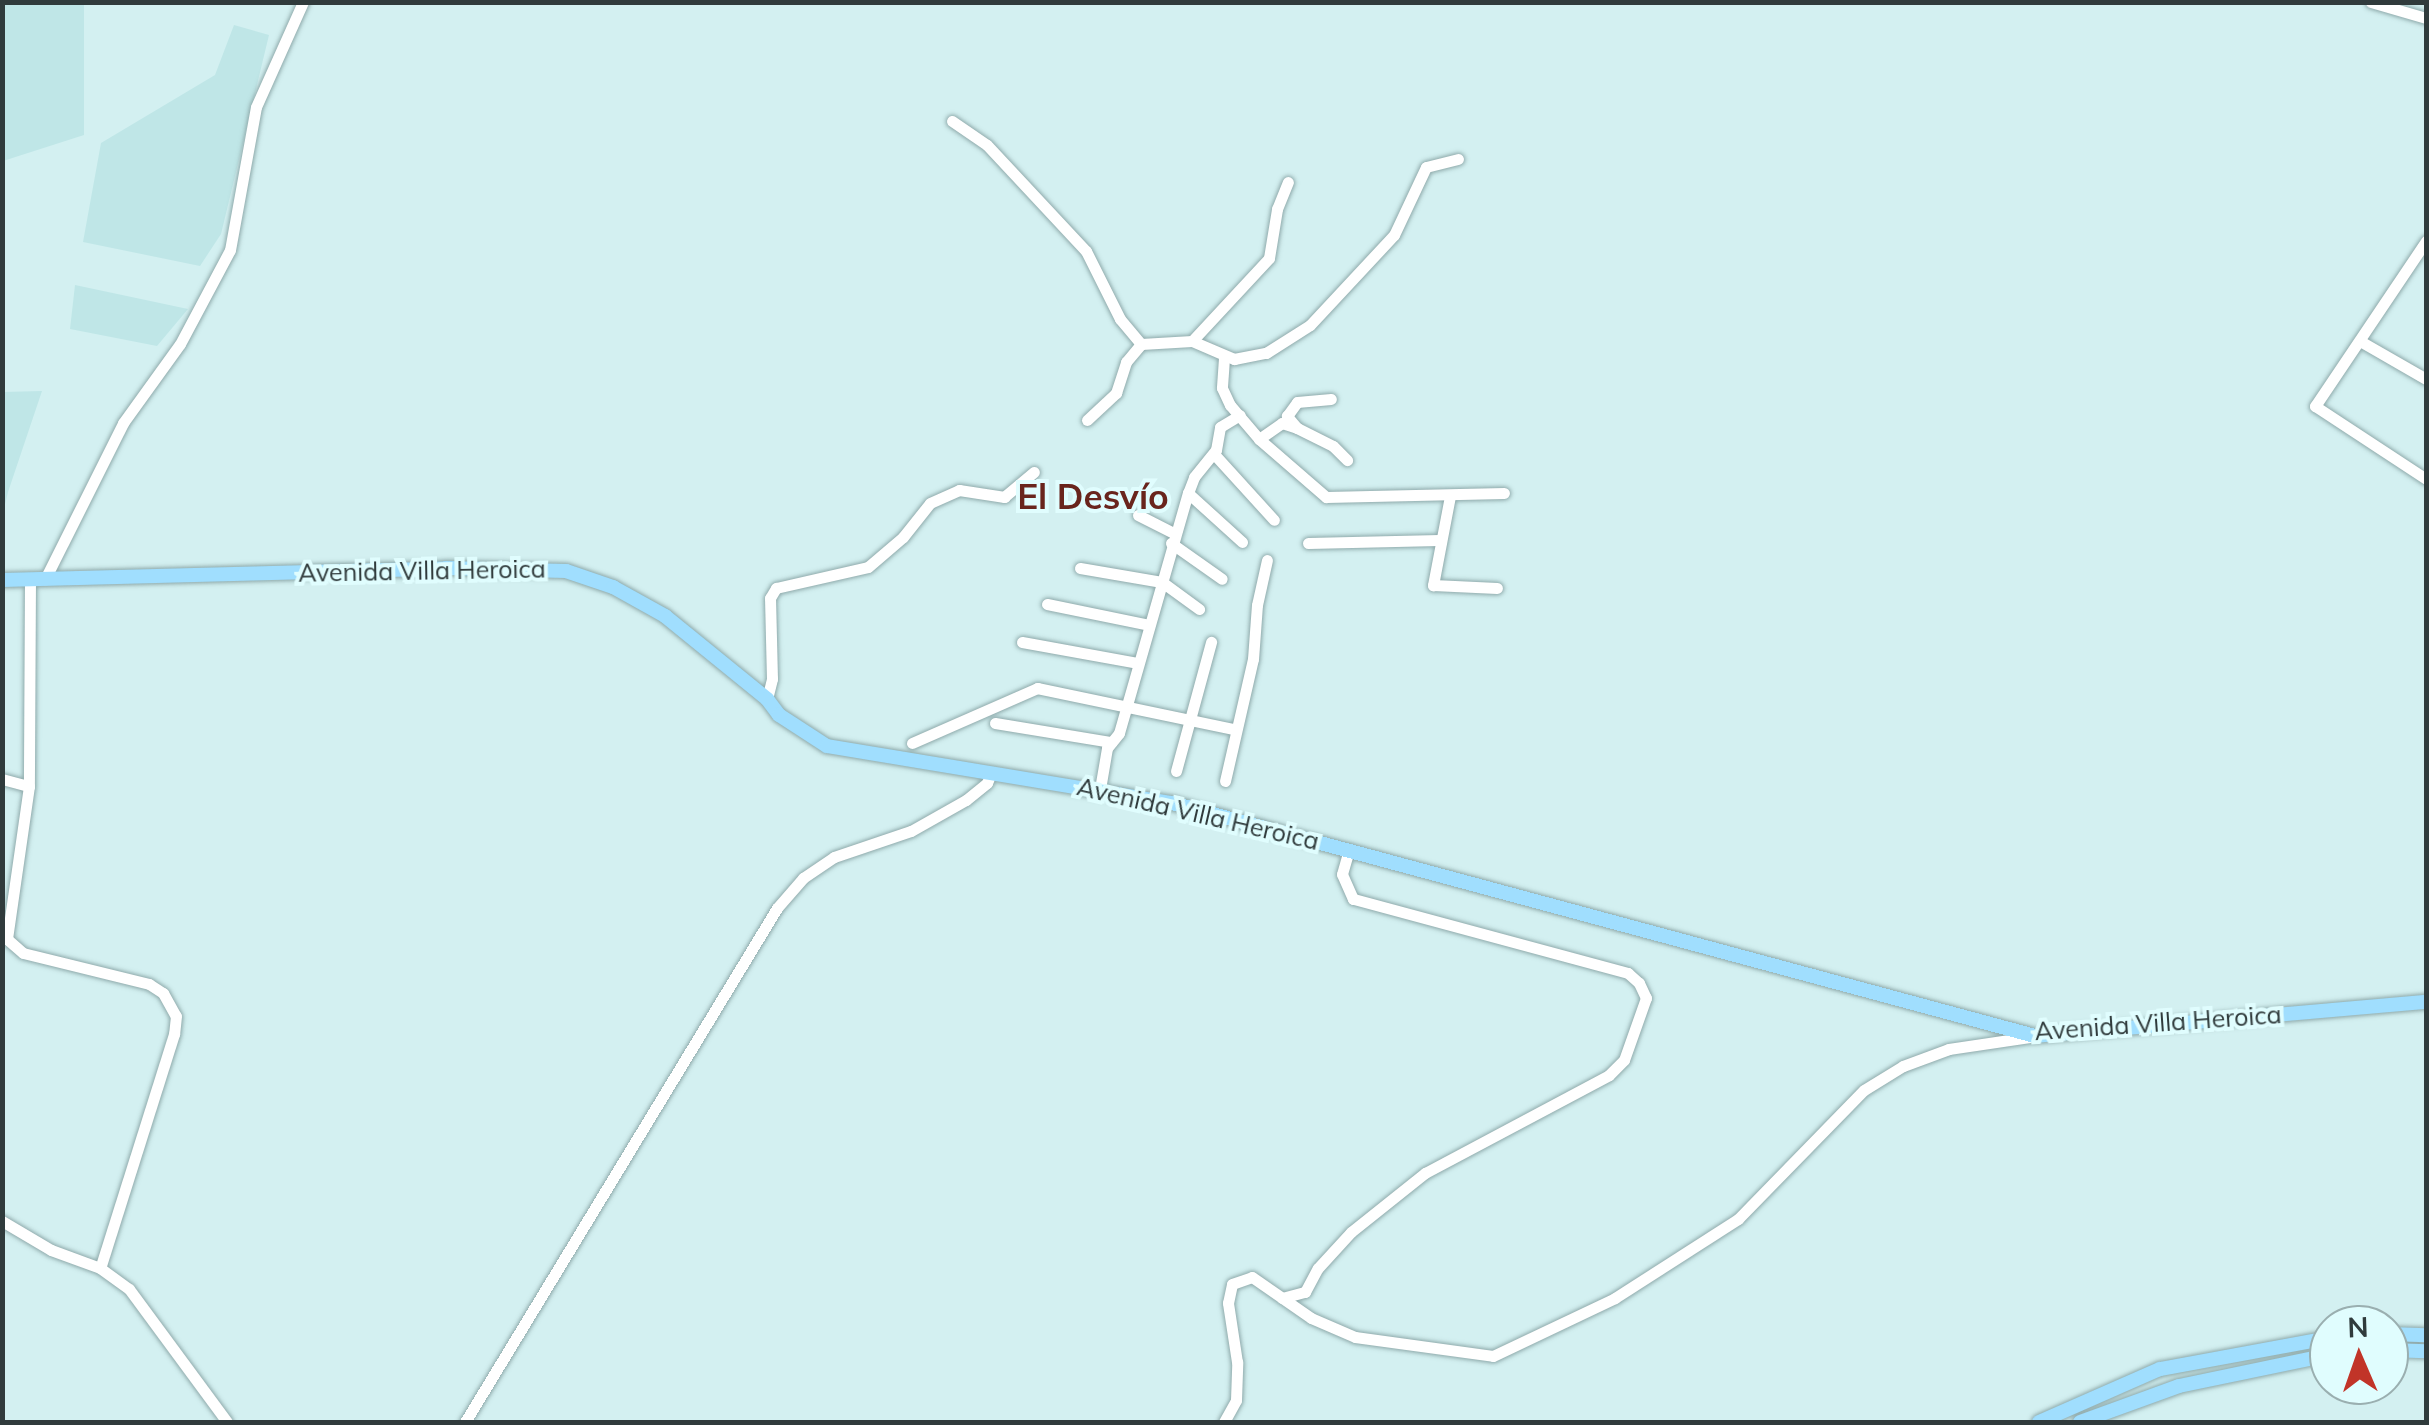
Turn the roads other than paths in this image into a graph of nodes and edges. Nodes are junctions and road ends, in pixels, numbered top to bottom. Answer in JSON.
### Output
{"nodes":[{"id":1,"x":303,"y":2,"type":"edge"},
{"id":2,"x":2371,"y":2,"type":"edge"},
{"id":3,"x":2400,"y":2,"type":"edge"},
{"id":4,"x":2426,"y":10,"type":"edge"},
{"id":5,"x":2426,"y":18,"type":"edge"},
{"id":6,"x":952,"y":120,"type":"dead end"},
{"id":7,"x":1458,"y":159,"type":"dead end"},
{"id":8,"x":1288,"y":182,"type":"dead end"},
{"id":9,"x":2426,"y":242,"type":"edge"},
{"id":10,"x":2360,"y":340,"type":"junction"},
{"id":11,"x":1192,"y":341,"type":"junction"},
{"id":12,"x":1142,"y":344,"type":"junction"},
{"id":13,"x":1224,"y":358,"type":"junction"},
{"id":14,"x":2426,"y":378,"type":"edge"},
{"id":15,"x":1331,"y":400,"type":"dead end"},
{"id":16,"x":1240,"y":414,"type":"junction"},
{"id":17,"x":1087,"y":420,"type":"dead end"},
{"id":18,"x":1298,"y":428,"type":"junction"},
{"id":19,"x":1259,"y":440,"type":"junction"},
{"id":20,"x":1214,"y":454,"type":"junction"},
{"id":21,"x":1347,"y":460,"type":"dead end"},
{"id":22,"x":1034,"y":472,"type":"dead end"},
{"id":23,"x":2426,"y":479,"type":"edge"},
{"id":24,"x":1504,"y":493,"type":"dead end"},
{"id":25,"x":1188,"y":494,"type":"junction"},
{"id":26,"x":1450,"y":496,"type":"junction"},
{"id":27,"x":1138,"y":515,"type":"dead end"},
{"id":28,"x":1274,"y":520,"type":"dead end"},
{"id":29,"x":1172,"y":538,"type":"junction"},
{"id":30,"x":1439,"y":540,"type":"junction"},
{"id":31,"x":1242,"y":542,"type":"dead end"},
{"id":32,"x":1308,"y":543,"type":"dead end"},
{"id":33,"x":1267,"y":560,"type":"dead end"},
{"id":34,"x":1080,"y":568,"type":"dead end"},
{"id":35,"x":37,"y":579,"type":"junction"},
{"id":36,"x":1222,"y":579,"type":"dead end"},
{"id":37,"x":2,"y":580,"type":"edge"},
{"id":38,"x":1162,"y":582,"type":"junction"},
{"id":39,"x":1497,"y":588,"type":"dead end"},
{"id":40,"x":1047,"y":604,"type":"dead end"},
{"id":41,"x":1199,"y":610,"type":"dead end"},
{"id":42,"x":1149,"y":625,"type":"junction"},
{"id":43,"x":1022,"y":642,"type":"dead end"},
{"id":44,"x":1212,"y":642,"type":"dead end"},
{"id":45,"x":1137,"y":663,"type":"junction"},
{"id":46,"x":767,"y":699,"type":"junction"},
{"id":47,"x":1125,"y":706,"type":"junction"},
{"id":48,"x":1188,"y":719,"type":"junction"},
{"id":49,"x":995,"y":722,"type":"dead end"},
{"id":50,"x":1234,"y":729,"type":"junction"},
{"id":51,"x":1111,"y":742,"type":"junction"},
{"id":52,"x":912,"y":743,"type":"dead end"},
{"id":53,"x":1176,"y":770,"type":"dead end"},
{"id":54,"x":991,"y":773,"type":"junction"},
{"id":55,"x":2,"y":780,"type":"edge"},
{"id":56,"x":1225,"y":782,"type":"dead end"},
{"id":57,"x":29,"y":786,"type":"junction"},
{"id":58,"x":1100,"y":789,"type":"junction"},
{"id":59,"x":1349,"y":849,"type":"junction"},
{"id":60,"x":2426,"y":1002,"type":"edge"},
{"id":61,"x":2034,"y":1036,"type":"junction"},
{"id":62,"x":2,"y":1221,"type":"edge"},
{"id":63,"x":100,"y":1268,"type":"junction"},
{"id":64,"x":1282,"y":1298,"type":"junction"},
{"id":65,"x":2309,"y":1342,"type":"edge"},
{"id":66,"x":2309,"y":1359,"type":"edge"},
{"id":67,"x":227,"y":1422,"type":"edge"},
{"id":68,"x":465,"y":1422,"type":"edge"},
{"id":69,"x":1224,"y":1422,"type":"edge"},
{"id":70,"x":2039,"y":1422,"type":"edge"},
{"id":71,"x":2080,"y":1422,"type":"edge"}],
"edges":[{"from":1,"to":35,"type":"street"},
{"from":2,"to":5,"type":"street"},
{"from":3,"to":4,"type":"street"},
{"from":6,"to":12,"type":"street"},
{"from":7,"to":13,"type":"street"},
{"from":8,"to":11,"type":"street"},
{"from":9,"to":10,"type":"street"},
{"from":10,"to":14,"type":"street"},
{"from":10,"to":23,"type":"street"},
{"from":11,"to":12,"type":"street"},
{"from":11,"to":13,"type":"street"},
{"from":12,"to":17,"type":"street"},
{"from":13,"to":16,"type":"street"},
{"from":15,"to":18,"type":"street"},
{"from":16,"to":19,"type":"street"},
{"from":16,"to":20,"type":"street"},
{"from":18,"to":19,"type":"street"},
{"from":18,"to":21,"type":"street"},
{"from":19,"to":26,"type":"street"},
{"from":20,"to":25,"type":"street"},
{"from":20,"to":28,"type":"street"},
{"from":22,"to":46,"type":"street"},
{"from":24,"to":26,"type":"street"},
{"from":25,"to":29,"type":"street"},
{"from":25,"to":31,"type":"street"},
{"from":26,"to":30,"type":"street"},
{"from":27,"to":29,"type":"street"},
{"from":29,"to":36,"type":"street"},
{"from":29,"to":38,"type":"street"},
{"from":30,"to":32,"type":"street"},
{"from":30,"to":39,"type":"street"},
{"from":33,"to":50,"type":"street"},
{"from":34,"to":38,"type":"street"},
{"from":35,"to":37,"type":"main road","name":"Avenida Villa Heroica"},
{"from":35,"to":46,"type":"main road","name":"Avenida Villa Heroica"},
{"from":35,"to":57,"type":"street"},
{"from":38,"to":41,"type":"street"},
{"from":38,"to":42,"type":"street"},
{"from":40,"to":42,"type":"street"},
{"from":42,"to":45,"type":"street"},
{"from":43,"to":45,"type":"street"},
{"from":44,"to":48,"type":"street"},
{"from":45,"to":47,"type":"street"},
{"from":46,"to":54,"type":"main road","name":"Avenida Villa Heroica"},
{"from":47,"to":48,"type":"street"},
{"from":47,"to":51,"type":"street"},
{"from":47,"to":52,"type":"street"},
{"from":48,"to":50,"type":"street"},
{"from":48,"to":53,"type":"street"},
{"from":49,"to":51,"type":"street"},
{"from":50,"to":56,"type":"street"},
{"from":51,"to":58,"type":"street"},
{"from":54,"to":58,"type":"main road","name":"Avenida Villa Heroica"},
{"from":54,"to":68,"type":"street"},
{"from":55,"to":57,"type":"street"},
{"from":57,"to":63,"type":"street"},
{"from":58,"to":59,"type":"main road","name":"Avenida Villa Heroica"},
{"from":59,"to":61,"type":"main road","name":"Avenida Villa Heroica"},
{"from":59,"to":64,"type":"street"},
{"from":60,"to":61,"type":"main road","name":"Avenida Villa Heroica"},
{"from":61,"to":64,"type":"street"},
{"from":62,"to":63,"type":"street"},
{"from":63,"to":67,"type":"street"},
{"from":64,"to":69,"type":"street"},
{"from":65,"to":70,"type":"main road"},
{"from":66,"to":71,"type":"main road"}]}
